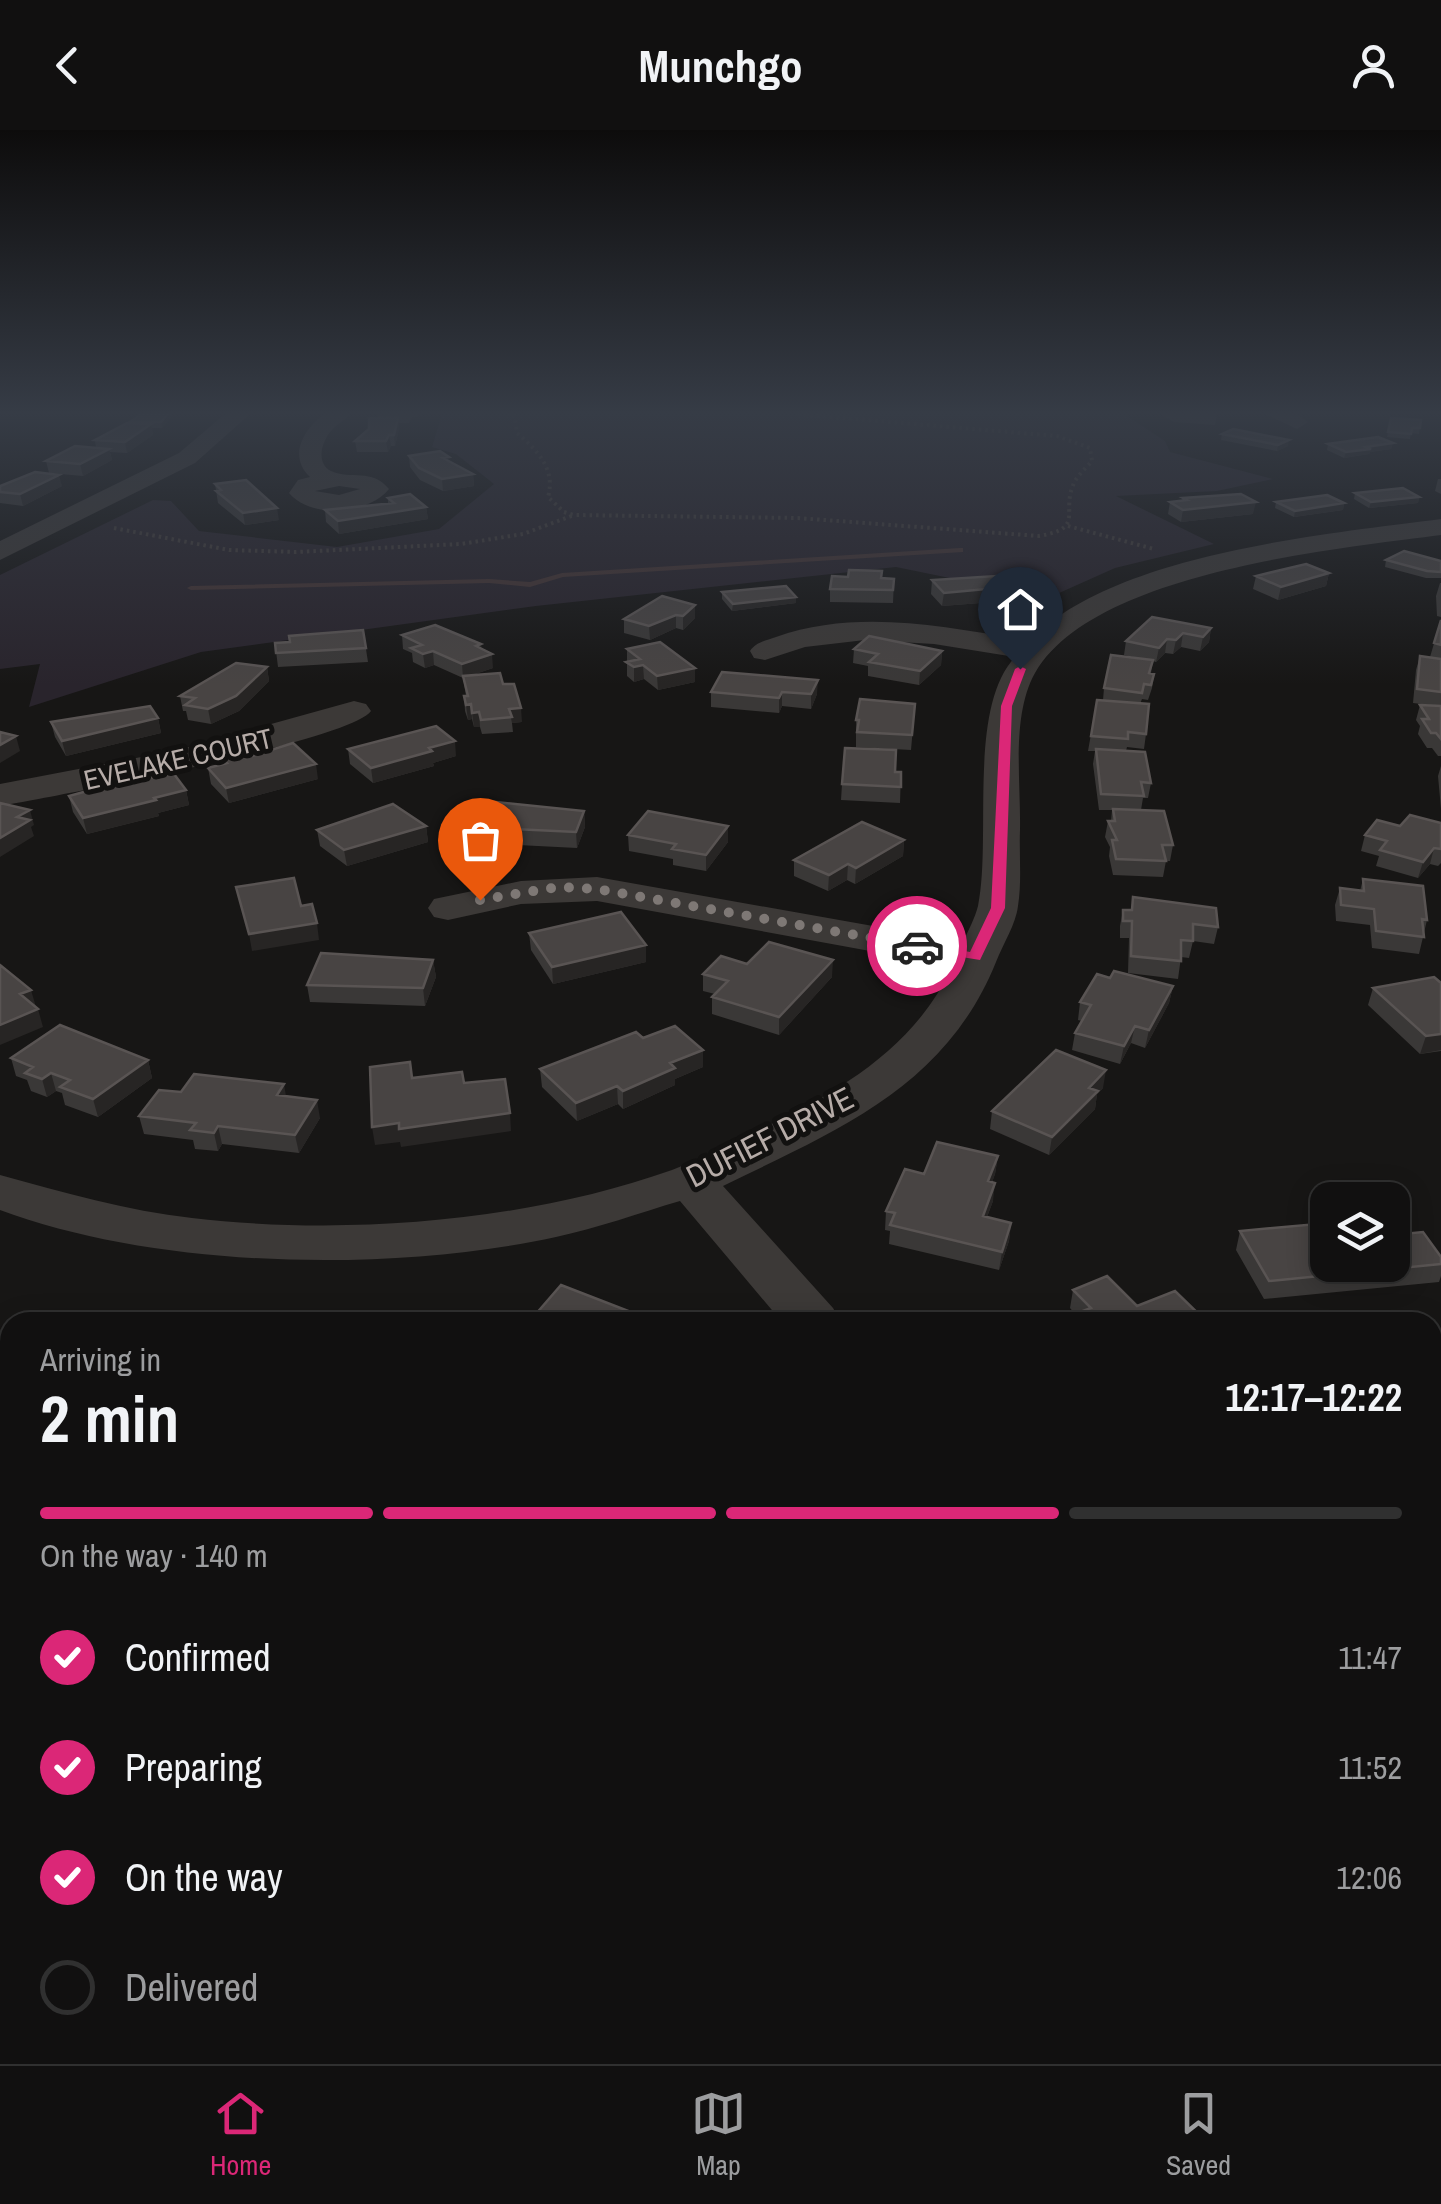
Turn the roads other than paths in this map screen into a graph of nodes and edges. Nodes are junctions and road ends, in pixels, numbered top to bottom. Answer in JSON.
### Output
{"nodes":[{"id":1,"x":97,"y":504,"type":"edge"},
{"id":2,"x":1441,"y":527,"type":"edge"},
{"id":3,"x":0,"y":552,"type":"edge"},
{"id":4,"x":765,"y":651,"type":"dead end"},
{"id":5,"x":1037,"y":651,"type":"junction"},
{"id":6,"x":354,"y":711,"type":"dead end"},
{"id":7,"x":0,"y":795,"type":"edge"},
{"id":8,"x":448,"y":908,"type":"dead end"},
{"id":9,"x":975,"y":957,"type":"junction"},
{"id":10,"x":690,"y":1180,"type":"junction"},
{"id":11,"x":0,"y":1192,"type":"edge"},
{"id":12,"x":804,"y":1312,"type":"edge"}],
"edges":[{"from":1,"to":3,"type":"street"},
{"from":2,"to":5,"type":"street","name":"DUFIEF DRIVE"},
{"from":4,"to":5,"type":"street"},
{"from":5,"to":9,"type":"street","name":"DUFIEF DRIVE"},
{"from":6,"to":7,"type":"street","name":"EVELAKE COURT"},
{"from":8,"to":9,"type":"street"},
{"from":9,"to":10,"type":"street","name":"DUFIEF DRIVE"},
{"from":10,"to":11,"type":"street","name":"DUFIEF DRIVE"},
{"from":10,"to":12,"type":"street"}]}
